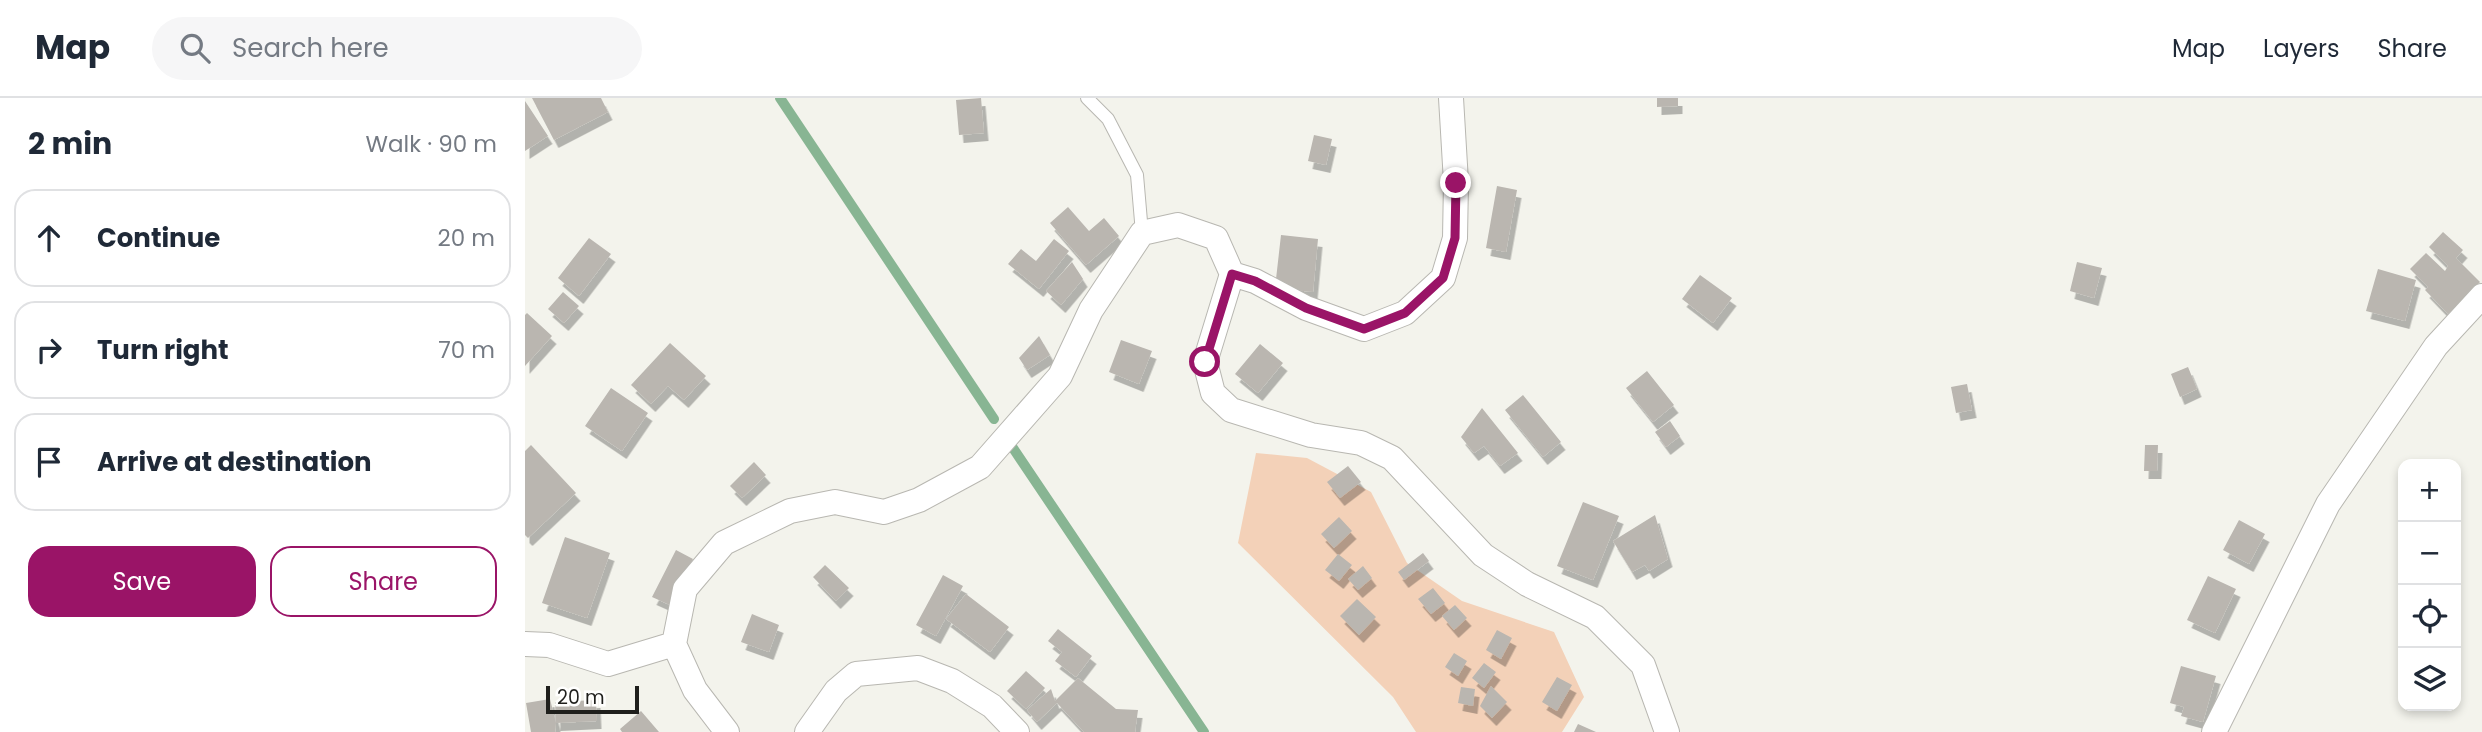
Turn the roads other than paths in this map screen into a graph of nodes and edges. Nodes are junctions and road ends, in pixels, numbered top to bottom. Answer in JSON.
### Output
{"nodes":[{"id":1,"x":1087,"y":98,"type":"edge"},
{"id":2,"x":1451,"y":98,"type":"edge"},
{"id":3,"x":1142,"y":233,"type":"junction"},
{"id":4,"x":1232,"y":274,"type":"junction"},
{"id":5,"x":2482,"y":296,"type":"edge"},
{"id":6,"x":525,"y":644,"type":"edge"},
{"id":7,"x":674,"y":644,"type":"junction"},
{"id":8,"x":727,"y":732,"type":"edge"},
{"id":9,"x":807,"y":732,"type":"edge"},
{"id":10,"x":1017,"y":732,"type":"edge"},
{"id":11,"x":1667,"y":732,"type":"edge"},
{"id":12,"x":2214,"y":732,"type":"edge"}],
"edges":[{"from":1,"to":3,"type":"lane"},
{"from":2,"to":4,"type":"street"},
{"from":3,"to":4,"type":"street"},
{"from":3,"to":7,"type":"street"},
{"from":4,"to":11,"type":"street"},
{"from":5,"to":12,"type":"street"},
{"from":6,"to":7,"type":"street"},
{"from":7,"to":8,"type":"street"},
{"from":9,"to":10,"type":"street"}]}
